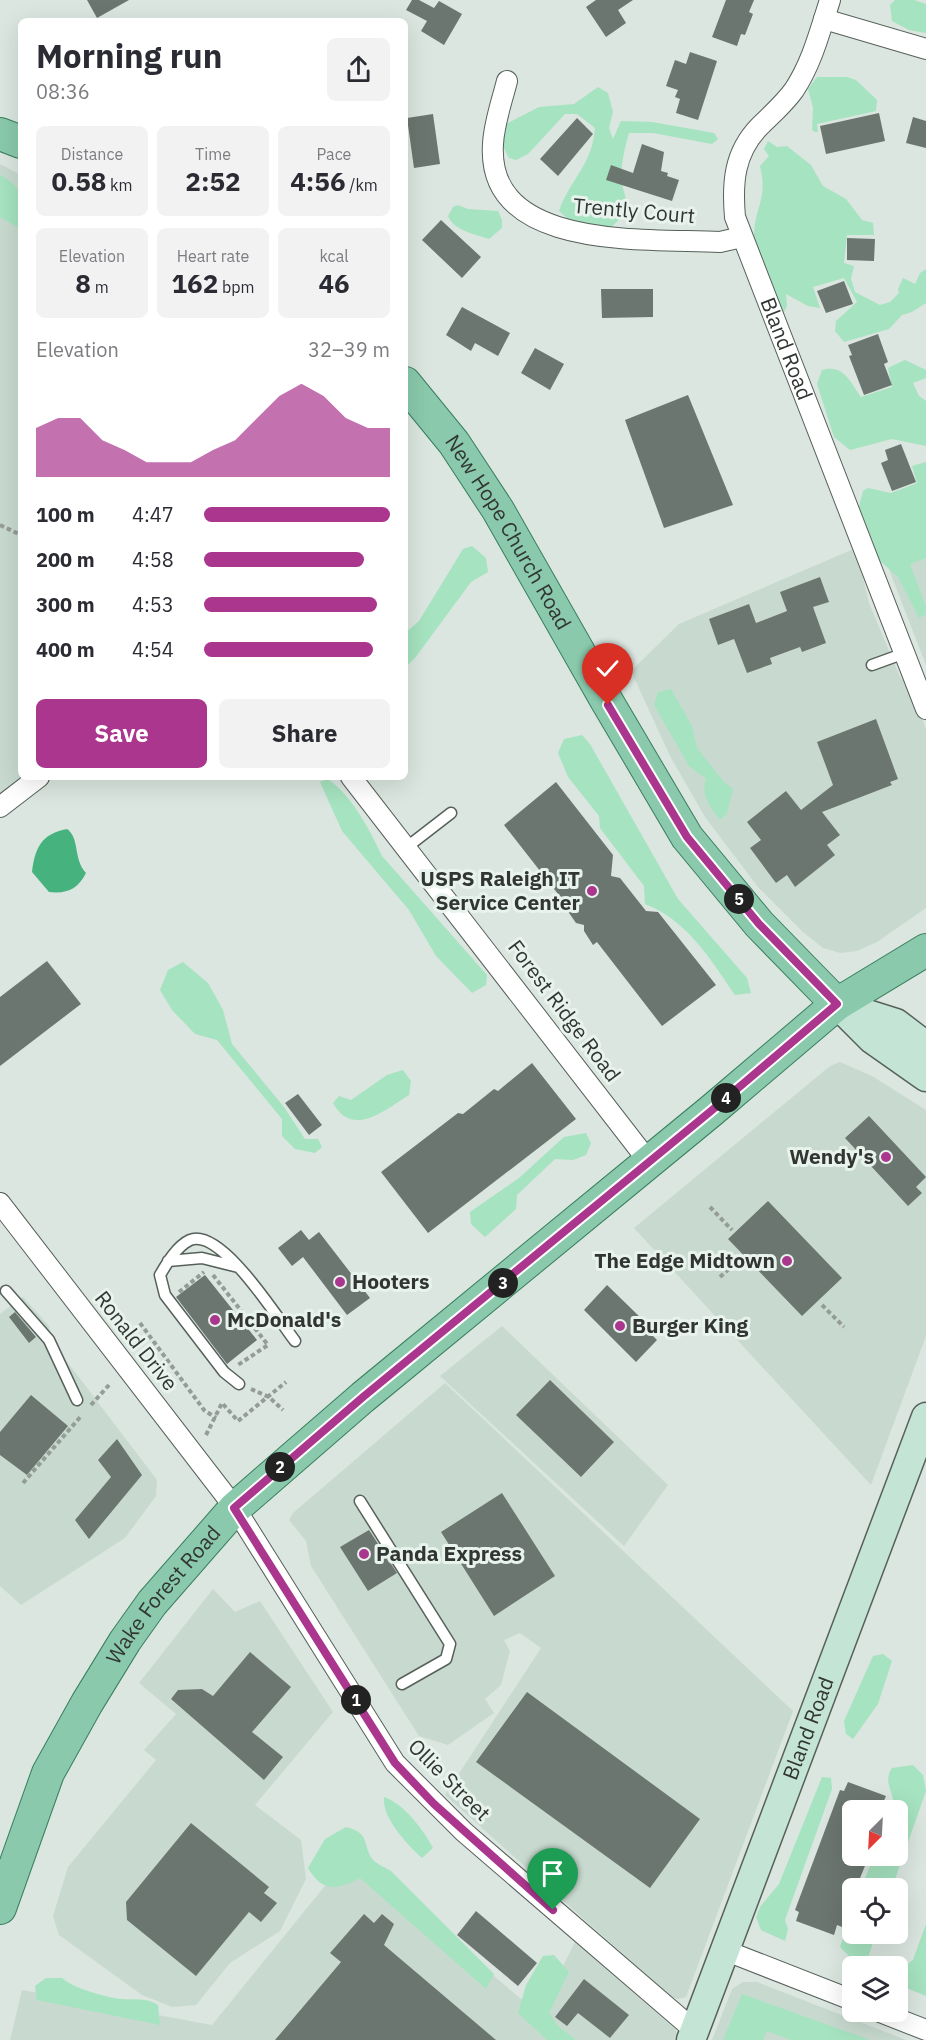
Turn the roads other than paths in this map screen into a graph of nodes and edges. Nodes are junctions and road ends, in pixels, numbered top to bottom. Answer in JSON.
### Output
{"nodes":[{"id":1,"x":827,"y":9,"type":"edge"},
{"id":2,"x":926,"y":49,"type":"edge"},
{"id":3,"x":507,"y":81,"type":"dead end"},
{"id":4,"x":0,"y":134,"type":"edge"},
{"id":5,"x":18,"y":141,"type":"edge"},
{"id":6,"x":742,"y":237,"type":"junction"},
{"id":7,"x":408,"y":387,"type":"edge"},
{"id":8,"x":905,"y":653,"type":"junction"},
{"id":9,"x":872,"y":666,"type":"dead end"},
{"id":10,"x":926,"y":709,"type":"edge"},
{"id":11,"x":35,"y":780,"type":"edge"},
{"id":12,"x":353,"y":780,"type":"edge"},
{"id":13,"x":0,"y":807,"type":"edge"},
{"id":14,"x":451,"y":813,"type":"dead end"},
{"id":15,"x":407,"y":847,"type":"junction"},
{"id":16,"x":926,"y":950,"type":"edge"},
{"id":17,"x":837,"y":1004,"type":"junction"},
{"id":18,"x":926,"y":1046,"type":"edge"},
{"id":19,"x":926,"y":1077,"type":"edge"},
{"id":20,"x":649,"y":1162,"type":"junction"},
{"id":21,"x":0,"y":1203,"type":"edge"},
{"id":22,"x":168,"y":1261,"type":"junction"},
{"id":23,"x":238,"y":1267,"type":"junction"},
{"id":24,"x":6,"y":1291,"type":"dead end"},
{"id":25,"x":295,"y":1341,"type":"dead end"},
{"id":26,"x":242,"y":1381,"type":"road end"},
{"id":27,"x":77,"y":1400,"type":"dead end"},
{"id":28,"x":926,"y":1417,"type":"edge"},
{"id":29,"x":360,"y":1500,"type":"dead end"},
{"id":30,"x":234,"y":1508,"type":"junction"},
{"id":31,"x":402,"y":1684,"type":"dead end"},
{"id":32,"x":0,"y":1908,"type":"edge"},
{"id":33,"x":724,"y":1950,"type":"junction"},
{"id":34,"x":842,"y":1996,"type":"edge"},
{"id":35,"x":906,"y":2022,"type":"edge"},
{"id":36,"x":926,"y":2030,"type":"edge"},
{"id":37,"x":692,"y":2035,"type":"edge"}],
"edges":[{"from":1,"to":2,"type":"street"},
{"from":1,"to":6,"type":"street","name":"Bland Road"},
{"from":3,"to":6,"type":"street","name":"Trently Court"},
{"from":4,"to":5,"type":"main road"},
{"from":6,"to":8,"type":"street","name":"Bland Road"},
{"from":7,"to":17,"type":"main road","name":"New Hope Church Road"},
{"from":8,"to":9,"type":"lane"},
{"from":8,"to":10,"type":"street","name":"Bland Road"},
{"from":11,"to":13,"type":"street"},
{"from":12,"to":15,"type":"street","name":"Forest Ridge Road"},
{"from":14,"to":15,"type":"lane"},
{"from":15,"to":20,"type":"street","name":"Forest Ridge Road"},
{"from":16,"to":17,"type":"main road","name":"Wake Forest Road"},
{"from":17,"to":18,"type":"street"},
{"from":17,"to":19,"type":"street"},
{"from":17,"to":20,"type":"main road","name":"Wake Forest Road"},
{"from":20,"to":30,"type":"main road","name":"Wake Forest Road"},
{"from":21,"to":30,"type":"street","name":"Ronald Drive"},
{"from":22,"to":23,"type":"lane"},
{"from":22,"to":23,"type":"lane"},
{"from":22,"to":26,"type":"lane"},
{"from":23,"to":25,"type":"lane"},
{"from":24,"to":27,"type":"lane"},
{"from":28,"to":33,"type":"street","name":"Bland Road"},
{"from":29,"to":31,"type":"lane"},
{"from":30,"to":32,"type":"main road","name":"Wake Forest Road"},
{"from":30,"to":37,"type":"street","name":"Ollie Street"},
{"from":33,"to":34,"type":"street"},
{"from":33,"to":37,"type":"street","name":"Bland Road"},
{"from":35,"to":36,"type":"street"}]}
